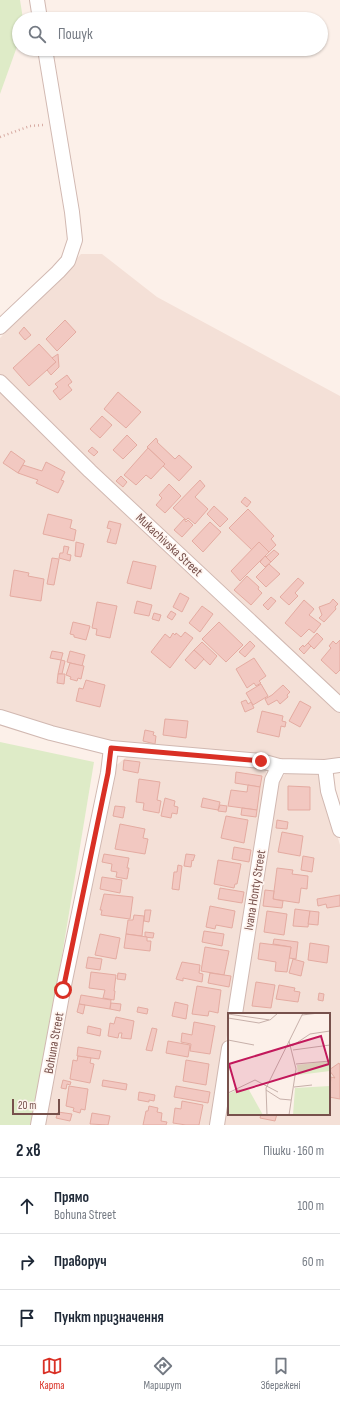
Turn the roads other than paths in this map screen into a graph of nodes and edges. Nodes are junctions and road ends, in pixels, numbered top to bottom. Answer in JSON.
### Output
{"nodes":[{"id":1,"x":37,"y":0,"type":"edge"},
{"id":2,"x":39,"y":12,"type":"edge"},
{"id":3,"x":46,"y":56,"type":"edge"},
{"id":4,"x":0,"y":326,"type":"edge"},
{"id":5,"x":0,"y":382,"type":"edge"},
{"id":6,"x":340,"y":705,"type":"edge"},
{"id":7,"x":0,"y":717,"type":"edge"},
{"id":8,"x":111,"y":748,"type":"junction"},
{"id":9,"x":340,"y":765,"type":"edge"},
{"id":10,"x":279,"y":766,"type":"junction"},
{"id":11,"x":325,"y":767,"type":"junction"},
{"id":12,"x":340,"y":830,"type":"edge"},
{"id":13,"x":234,"y":1013,"type":"edge"},
{"id":14,"x":228,"y":1054,"type":"edge"},
{"id":15,"x":38,"y":1125,"type":"edge"},
{"id":16,"x":216,"y":1125,"type":"edge"}],
"edges":[{"from":1,"to":2,"type":"street"},
{"from":3,"to":4,"type":"street"},
{"from":5,"to":6,"type":"street","name":"Mukachivska Street"},
{"from":7,"to":8,"type":"street"},
{"from":8,"to":10,"type":"street"},
{"from":8,"to":15,"type":"street","name":"Bohuna Street"},
{"from":9,"to":11,"type":"street"},
{"from":10,"to":11,"type":"street"},
{"from":10,"to":13,"type":"street","name":"Ivana Honty Street"},
{"from":11,"to":12,"type":"street"},
{"from":14,"to":16,"type":"street"}]}
